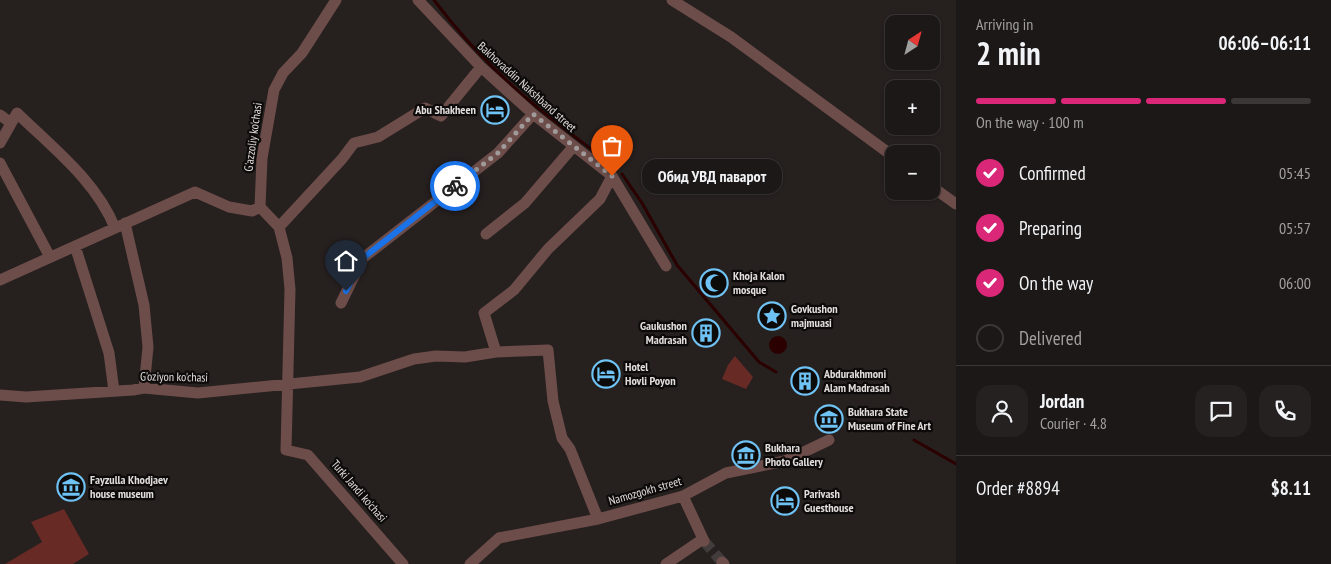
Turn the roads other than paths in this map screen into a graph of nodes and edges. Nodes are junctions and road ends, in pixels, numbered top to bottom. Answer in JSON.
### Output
{"nodes":[{"id":1,"x":336,"y":0,"type":"edge"},
{"id":2,"x":418,"y":0,"type":"edge"},
{"id":3,"x":672,"y":0,"type":"edge"},
{"id":4,"x":481,"y":67,"type":"junction"},
{"id":5,"x":533,"y":114,"type":"junction"},
{"id":6,"x":0,"y":115,"type":"edge"},
{"id":7,"x":11,"y":123,"type":"junction"},
{"id":8,"x":0,"y":143,"type":"edge"},
{"id":9,"x":573,"y":147,"type":"junction"},
{"id":10,"x":885,"y":150,"type":"edge"},
{"id":11,"x":0,"y":163,"type":"edge"},
{"id":12,"x":612,"y":176,"type":"junction"},
{"id":13,"x":940,"y":192,"type":"edge"},
{"id":14,"x":956,"y":204,"type":"edge"},
{"id":15,"x":260,"y":207,"type":"junction"},
{"id":16,"x":120,"y":225,"type":"junction"},
{"id":17,"x":279,"y":227,"type":"junction"},
{"id":18,"x":486,"y":234,"type":"dead end"},
{"id":19,"x":74,"y":246,"type":"junction"},
{"id":20,"x":50,"y":257,"type":"junction"},
{"id":21,"x":666,"y":266,"type":"dead end"},
{"id":22,"x":0,"y":280,"type":"edge"},
{"id":23,"x":341,"y":303,"type":"dead end"},
{"id":24,"x":496,"y":352,"type":"junction"},
{"id":25,"x":287,"y":384,"type":"junction"},
{"id":26,"x":144,"y":388,"type":"junction"},
{"id":27,"x":114,"y":391,"type":"junction"},
{"id":28,"x":0,"y":396,"type":"edge"},
{"id":29,"x":829,"y":440,"type":"dead end"},
{"id":30,"x":684,"y":496,"type":"junction"},
{"id":31,"x":598,"y":519,"type":"junction"},
{"id":32,"x":403,"y":564,"type":"edge"},
{"id":33,"x":470,"y":564,"type":"edge"},
{"id":34,"x":666,"y":564,"type":"edge"}],
"edges":[{"from":1,"to":15,"type":"street","name":"G'azzoliy ko'chasi"},
{"from":2,"to":4,"type":"street","name":"Bakhovaddin Nakshband street"},
{"from":3,"to":10,"type":"street"},
{"from":4,"to":5,"type":"street","name":"Bakhovaddin Nakshband street"},
{"from":4,"to":17,"type":"street"},
{"from":5,"to":9,"type":"street","name":"Bakhovaddin Nakshband street"},
{"from":5,"to":23,"type":"street"},
{"from":6,"to":7,"type":"street"},
{"from":7,"to":8,"type":"street"},
{"from":7,"to":16,"type":"street"},
{"from":9,"to":12,"type":"street","name":"Bakhovaddin Nakshband street"},
{"from":9,"to":18,"type":"street"},
{"from":11,"to":20,"type":"street"},
{"from":12,"to":21,"type":"street","name":"Bakhovaddin Nakshband street"},
{"from":12,"to":24,"type":"street"},
{"from":13,"to":14,"type":"street"},
{"from":15,"to":16,"type":"street"},
{"from":15,"to":17,"type":"street"},
{"from":16,"to":19,"type":"street"},
{"from":16,"to":26,"type":"street"},
{"from":17,"to":25,"type":"street"},
{"from":19,"to":20,"type":"street"},
{"from":19,"to":27,"type":"street"},
{"from":20,"to":22,"type":"street"},
{"from":24,"to":25,"type":"street","name":"G'oziyon ko'chasi"},
{"from":24,"to":31,"type":"street","name":"G'oziyon ko'chasi"},
{"from":25,"to":26,"type":"street","name":"G'oziyon ko'chasi"},
{"from":25,"to":32,"type":"street","name":"Turki Jandi ko'chasi"},
{"from":26,"to":27,"type":"street","name":"G'oziyon ko'chasi"},
{"from":27,"to":28,"type":"street","name":"G'oziyon ko'chasi"},
{"from":29,"to":30,"type":"street","name":"Namozgokh street"},
{"from":30,"to":31,"type":"street","name":"Namozgokh street"},
{"from":30,"to":34,"type":"street"},
{"from":31,"to":33,"type":"street","name":"Namozgokh street"}]}
